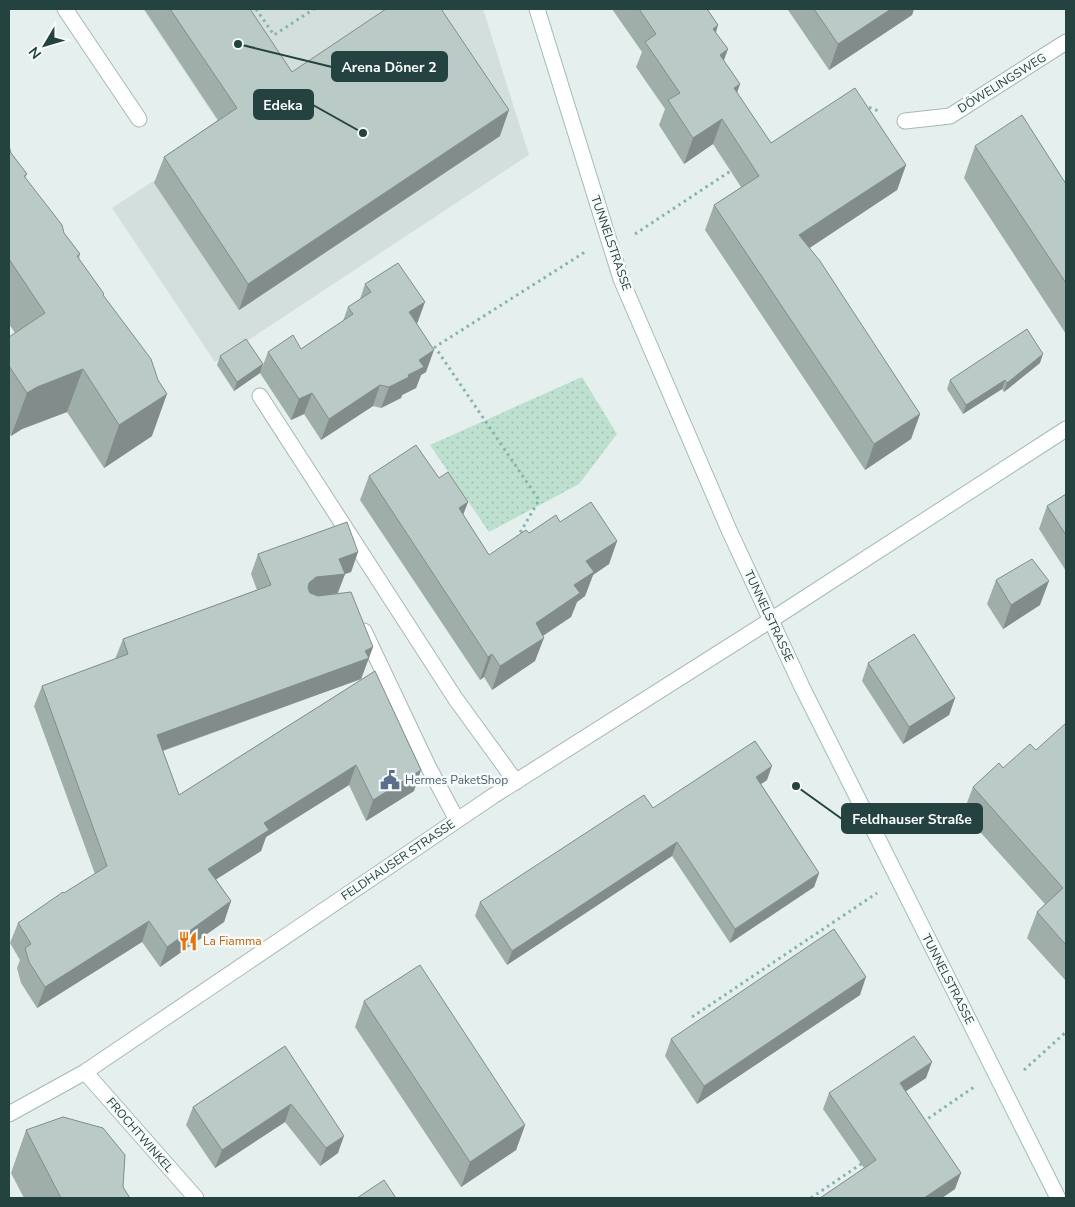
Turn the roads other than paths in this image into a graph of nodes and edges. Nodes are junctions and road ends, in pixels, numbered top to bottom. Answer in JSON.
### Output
{"nodes":[{"id":1,"x":64,"y":9,"type":"edge"},
{"id":2,"x":537,"y":9,"type":"edge"},
{"id":3,"x":1066,"y":42,"type":"edge"},
{"id":4,"x":139,"y":119,"type":"dead end"},
{"id":5,"x":905,"y":121,"type":"road end"},
{"id":6,"x":260,"y":396,"type":"dead end"},
{"id":7,"x":1066,"y":429,"type":"edge"},
{"id":8,"x":357,"y":618,"type":"edge"},
{"id":9,"x":771,"y":620,"type":"junction"},
{"id":10,"x":516,"y":782,"type":"junction"},
{"id":11,"x":457,"y":820,"type":"junction"},
{"id":12,"x":85,"y":1072,"type":"junction"},
{"id":13,"x":9,"y":1114,"type":"edge"},
{"id":14,"x":196,"y":1198,"type":"edge"},
{"id":15,"x":1058,"y":1198,"type":"edge"}],
"edges":[{"from":1,"to":4,"type":"street"},
{"from":2,"to":9,"type":"street","name":"TUNNELSTRASSE"},
{"from":3,"to":5,"type":"street","name":"DÖWELINGSWEG"},
{"from":6,"to":10,"type":"street"},
{"from":7,"to":9,"type":"street","name":"FELDHAUSER STRASSE"},
{"from":8,"to":11,"type":"street"},
{"from":9,"to":10,"type":"street","name":"FELDHAUSER STRASSE"},
{"from":9,"to":15,"type":"street","name":"TUNNELSTRASSE"},
{"from":10,"to":11,"type":"street","name":"FELDHAUSER STRASSE"},
{"from":11,"to":12,"type":"street","name":"FELDHAUSER STRASSE"},
{"from":12,"to":13,"type":"street","name":"FELDHAUSER STRASSE"},
{"from":12,"to":14,"type":"street","name":"FROCHTWINKEL"}]}
